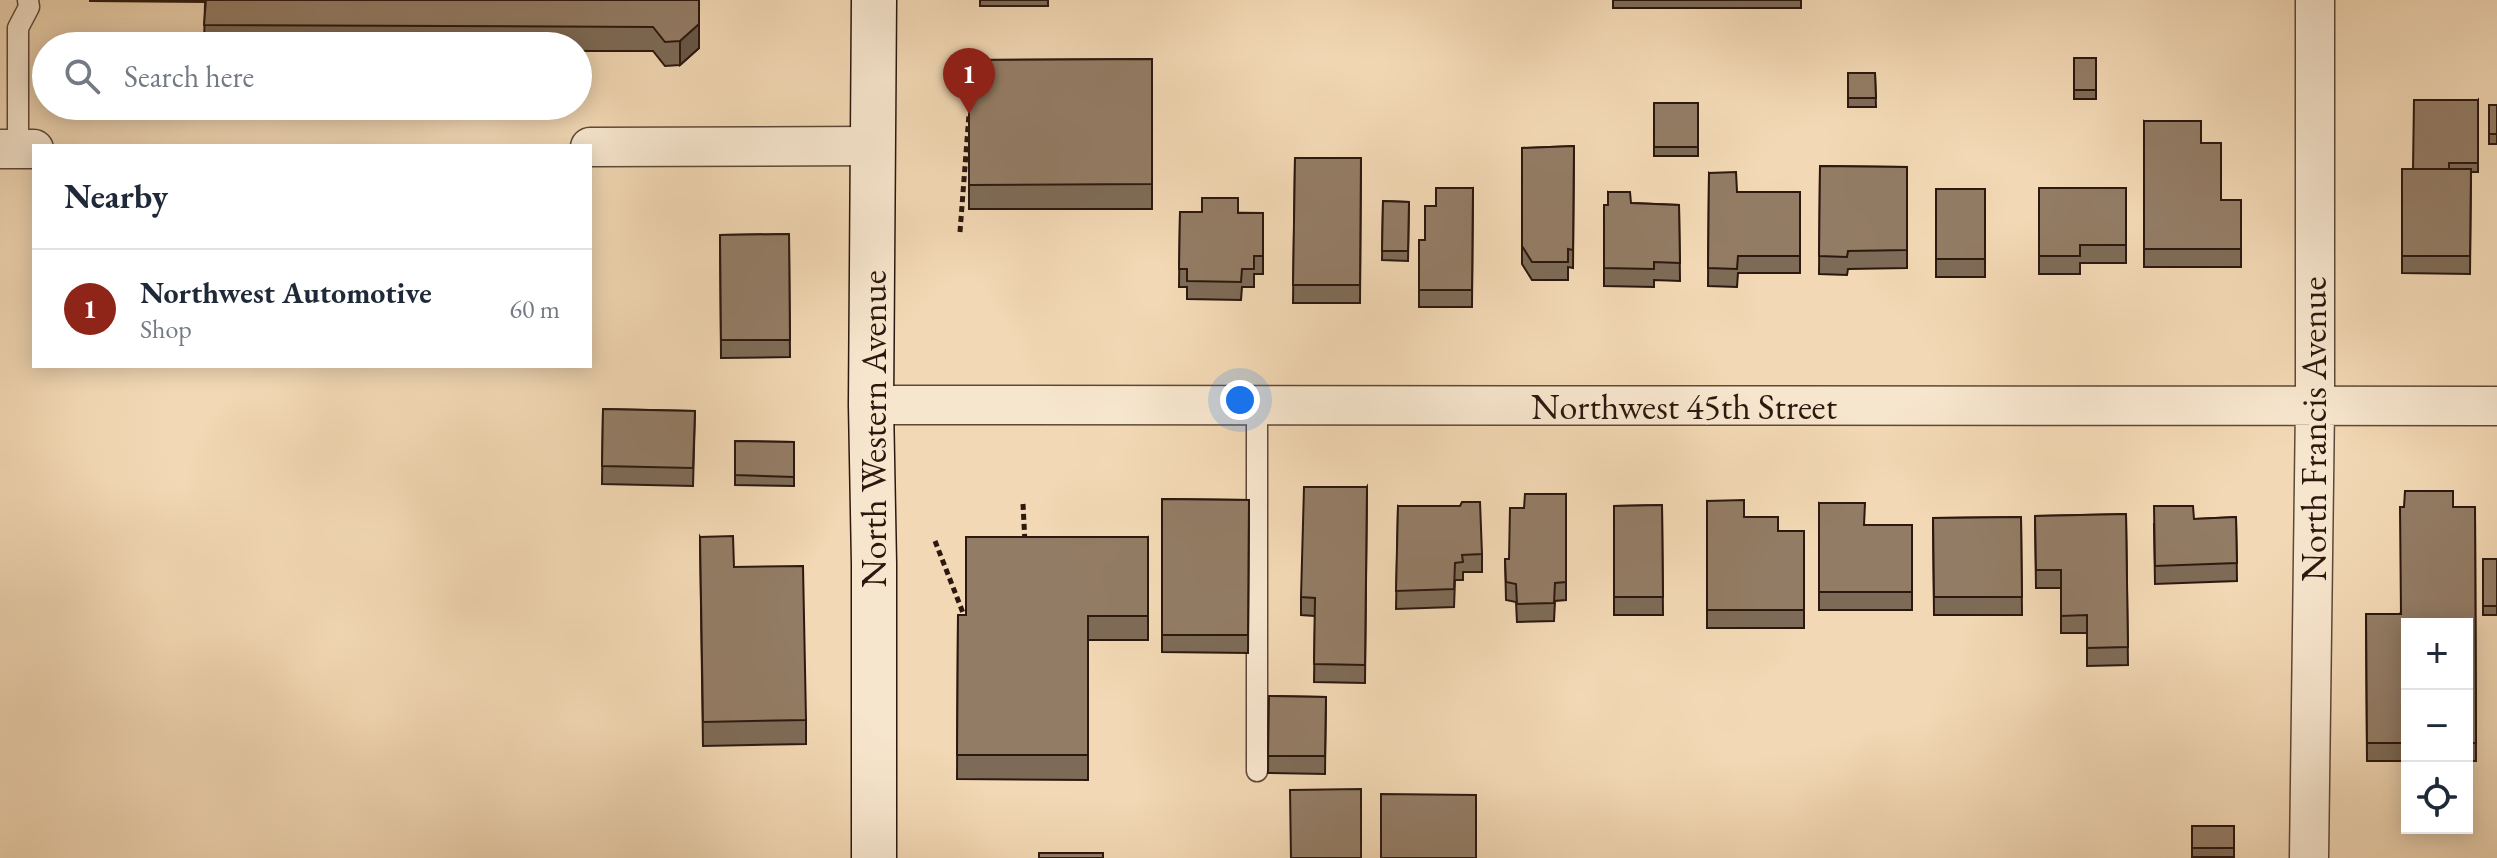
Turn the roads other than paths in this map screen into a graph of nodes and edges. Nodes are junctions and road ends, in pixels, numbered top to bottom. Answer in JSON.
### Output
{"nodes":[{"id":1,"x":28,"y":0,"type":"edge"},
{"id":2,"x":874,"y":0,"type":"edge"},
{"id":3,"x":2315,"y":0,"type":"edge"},
{"id":4,"x":9,"y":28,"type":"edge"},
{"id":5,"x":874,"y":146,"type":"junction"},
{"id":6,"x":592,"y":147,"type":"edge"},
{"id":7,"x":17,"y":149,"type":"edge"},
{"id":8,"x":871,"y":405,"type":"junction"},
{"id":9,"x":1257,"y":406,"type":"junction"},
{"id":10,"x":2315,"y":406,"type":"junction"},
{"id":11,"x":2497,"y":406,"type":"edge"},
{"id":12,"x":1257,"y":771,"type":"dead end"},
{"id":13,"x":874,"y":858,"type":"edge"},
{"id":14,"x":2309,"y":858,"type":"edge"}],
"edges":[{"from":1,"to":4,"type":"lane"},
{"from":2,"to":5,"type":"street","name":"North Western Avenue"},
{"from":3,"to":10,"type":"street","name":"North Francis Avenue"},
{"from":4,"to":7,"type":"lane"},
{"from":5,"to":6,"type":"street"},
{"from":5,"to":8,"type":"street","name":"North Western Avenue"},
{"from":8,"to":9,"type":"street","name":"Northwest 45th Street"},
{"from":8,"to":13,"type":"street","name":"North Western Avenue"},
{"from":9,"to":10,"type":"street","name":"Northwest 45th Street"},
{"from":9,"to":12,"type":"lane"},
{"from":10,"to":11,"type":"street","name":"Northwest 45th Street"},
{"from":10,"to":14,"type":"street","name":"North Francis Avenue"}]}
